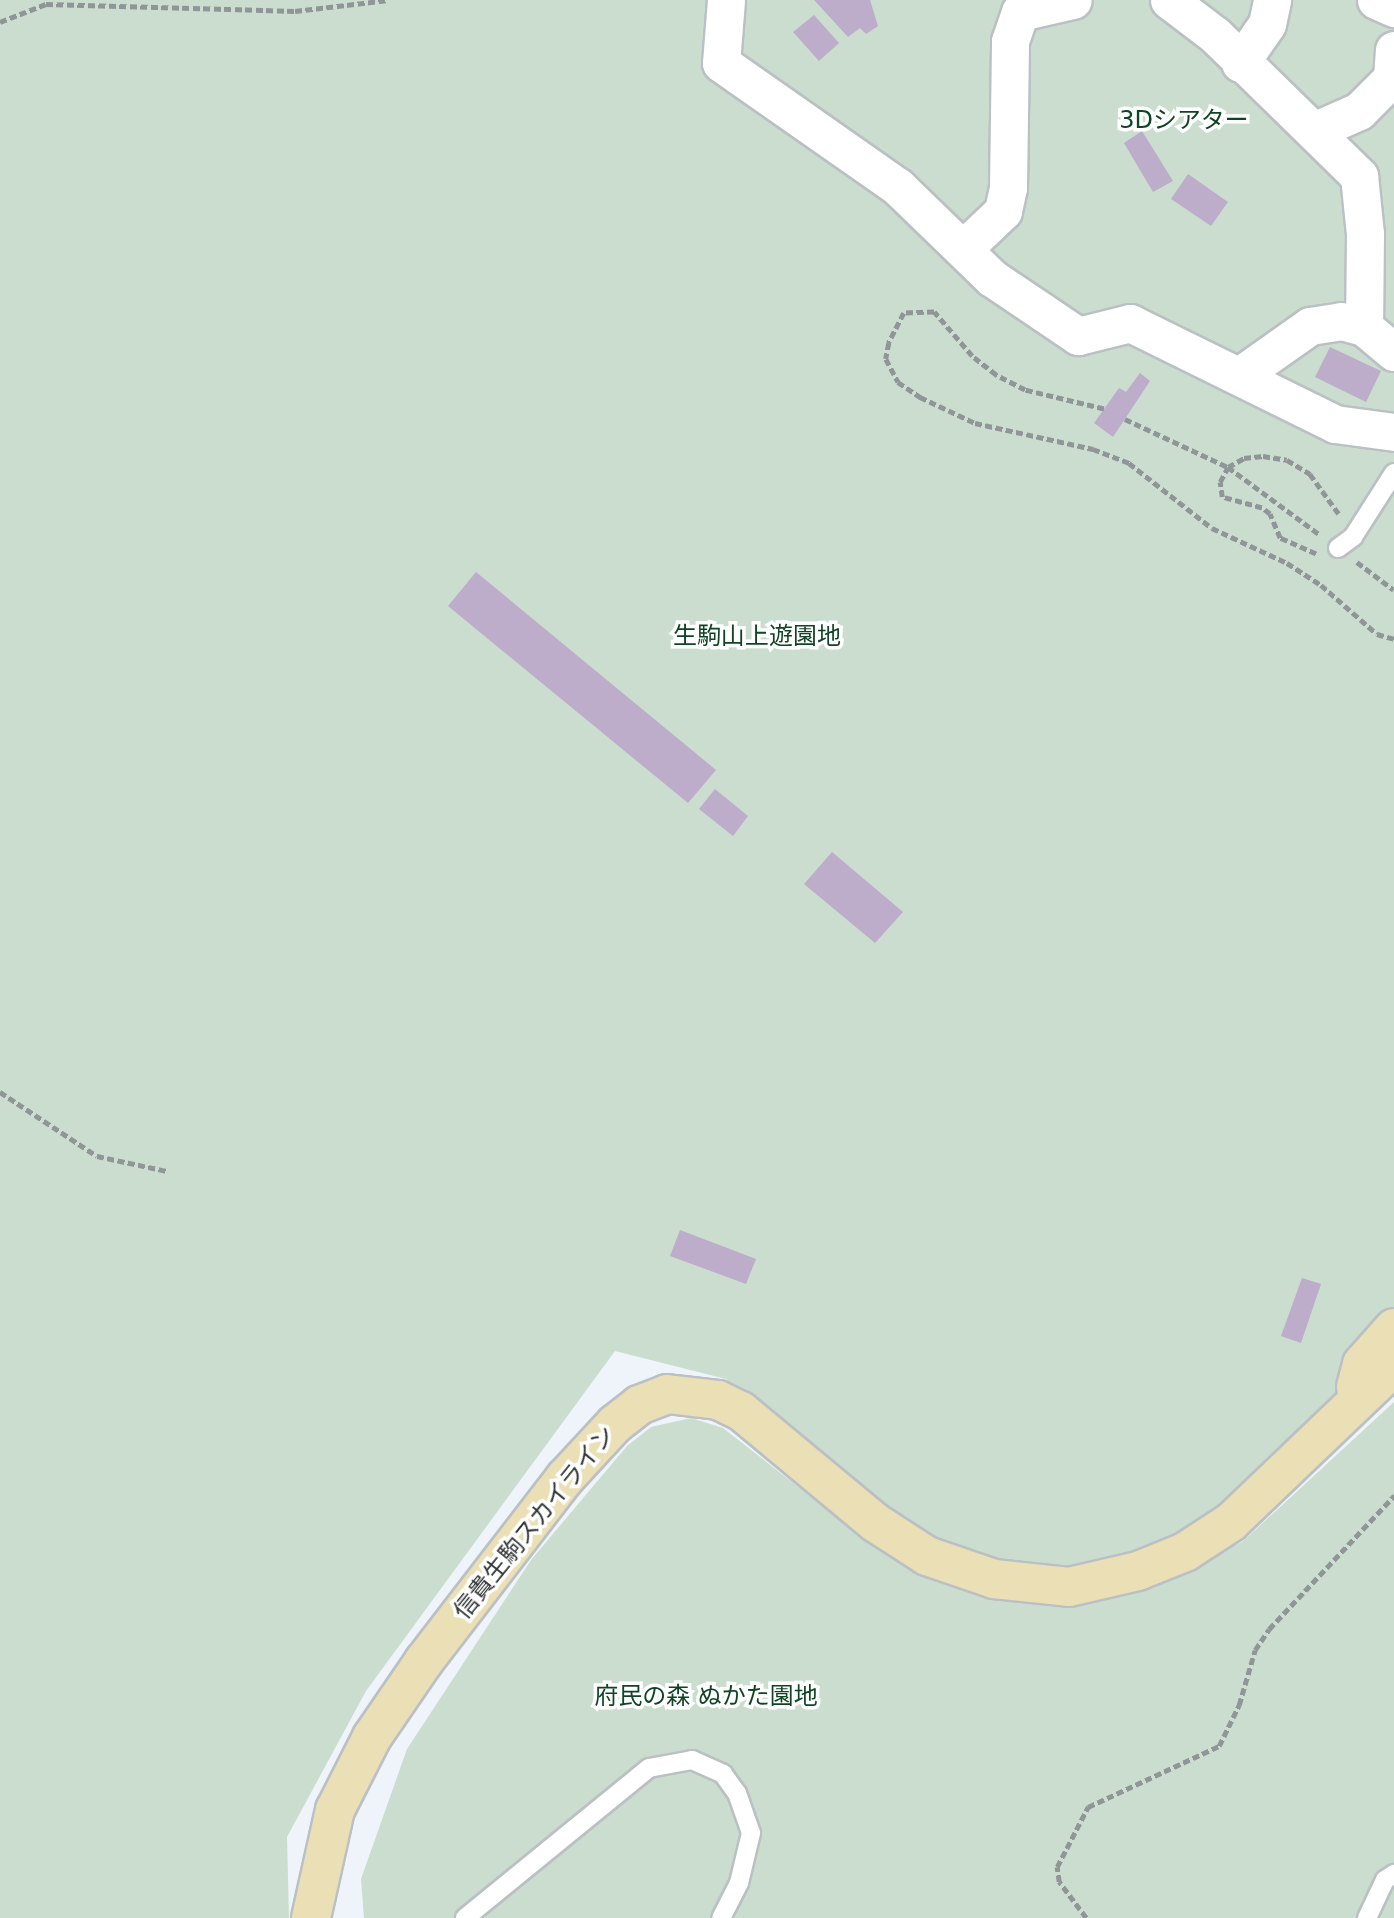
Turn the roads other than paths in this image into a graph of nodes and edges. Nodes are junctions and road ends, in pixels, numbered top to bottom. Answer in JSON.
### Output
{"nodes":[{"id":1,"x":726,"y":0,"type":"edge"},
{"id":2,"x":1073,"y":0,"type":"edge"},
{"id":3,"x":1169,"y":0,"type":"edge"},
{"id":4,"x":1272,"y":0,"type":"edge"},
{"id":5,"x":1376,"y":0,"type":"edge"},
{"id":6,"x":1394,"y":8,"type":"edge"},
{"id":7,"x":1394,"y":50,"type":"edge"},
{"id":8,"x":1240,"y":63,"type":"junction"},
{"id":9,"x":1316,"y":131,"type":"junction"},
{"id":10,"x":1378,"y":203,"type":"edge"},
{"id":11,"x":963,"y":249,"type":"junction"},
{"id":12,"x":1364,"y":327,"type":"junction"},
{"id":13,"x":1394,"y":352,"type":"edge"},
{"id":14,"x":1239,"y":376,"type":"junction"},
{"id":15,"x":1394,"y":432,"type":"edge"},
{"id":16,"x":1394,"y":473,"type":"edge"},
{"id":17,"x":1338,"y":548,"type":"road end"},
{"id":18,"x":1394,"y":1328,"type":"edge"},
{"id":19,"x":1394,"y":1366,"type":"edge"},
{"id":20,"x":1353,"y":1402,"type":"junction"},
{"id":21,"x":1394,"y":1874,"type":"edge"},
{"id":22,"x":311,"y":1918,"type":"edge"},
{"id":23,"x":465,"y":1918,"type":"edge"},
{"id":24,"x":721,"y":1918,"type":"edge"},
{"id":25,"x":1367,"y":1918,"type":"edge"}],
"edges":[{"from":1,"to":11,"type":"street"},
{"from":2,"to":11,"type":"street"},
{"from":3,"to":8,"type":"street"},
{"from":4,"to":8,"type":"street"},
{"from":5,"to":6,"type":"street"},
{"from":7,"to":9,"type":"street"},
{"from":8,"to":9,"type":"street"},
{"from":9,"to":10,"type":"street"},
{"from":10,"to":12,"type":"street"},
{"from":11,"to":14,"type":"street"},
{"from":12,"to":13,"type":"street"},
{"from":12,"to":14,"type":"street"},
{"from":14,"to":15,"type":"street"},
{"from":16,"to":17,"type":"lane"},
{"from":18,"to":20,"type":"street"},
{"from":19,"to":20,"type":"street","name":"信貴生駒スカイライン"},
{"from":20,"to":22,"type":"street","name":"信貴生駒スカイライン"},
{"from":21,"to":25,"type":"lane"},
{"from":23,"to":24,"type":"lane"}]}
